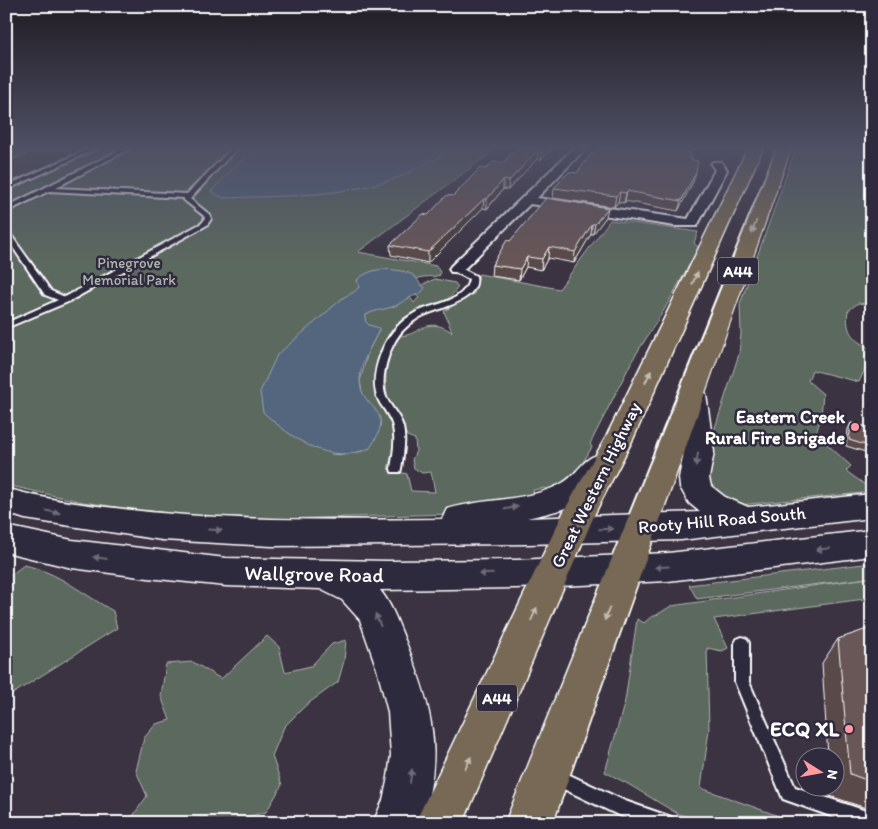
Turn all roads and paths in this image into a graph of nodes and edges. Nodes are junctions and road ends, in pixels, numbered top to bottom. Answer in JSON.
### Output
{"nodes":[{"id":1,"x":53,"y":187,"type":"edge"},
{"id":2,"x":197,"y":187,"type":"edge"},
{"id":3,"x":542,"y":187,"type":"edge"},
{"id":4,"x":712,"y":187,"type":"edge"},
{"id":5,"x":738,"y":187,"type":"edge"},
{"id":6,"x":770,"y":187,"type":"edge"},
{"id":7,"x":48,"y":189,"type":"junction"},
{"id":8,"x":188,"y":196,"type":"junction"},
{"id":9,"x":528,"y":200,"type":"junction"},
{"id":10,"x":6,"y":210,"type":"edge"},
{"id":11,"x":6,"y":232,"type":"edge"},
{"id":12,"x":456,"y":269,"type":"joint"},
{"id":13,"x":65,"y":300,"type":"junction"},
{"id":14,"x":6,"y":326,"type":"edge"},
{"id":15,"x":693,"y":394,"type":"junction"},
{"id":16,"x":620,"y":437,"type":"junction"},
{"id":17,"x":396,"y":469,"type":"dead end"},
{"id":18,"x":6,"y":500,"type":"edge"},
{"id":19,"x":872,"y":506,"type":"edge"},
{"id":20,"x":750,"y":520,"type":"junction"},
{"id":21,"x":641,"y":527,"type":"junction"},
{"id":22,"x":572,"y":530,"type":"junction"},
{"id":23,"x":377,"y":532,"type":"junction"},
{"id":24,"x":6,"y":539,"type":"edge"},
{"id":25,"x":872,"y":543,"type":"edge"},
{"id":26,"x":625,"y":569,"type":"junction"},
{"id":27,"x":552,"y":572,"type":"junction"},
{"id":28,"x":322,"y":575,"type":"junction"},
{"id":29,"x":742,"y":643,"type":"dead end"},
{"id":30,"x":548,"y":772,"type":"junction"},
{"id":31,"x":872,"y":822,"type":"edge"},
{"id":32,"x":397,"y":823,"type":"edge"},
{"id":33,"x":439,"y":823,"type":"edge"},
{"id":34,"x":529,"y":823,"type":"edge"},
{"id":35,"x":665,"y":823,"type":"edge"}],
"edges":[{"from":1,"to":7,"type":"lane"},
{"from":2,"to":8,"type":"lane"},
{"from":3,"to":9,"type":"street"},
{"from":4,"to":9,"type":"street"},
{"from":16,"to":5,"type":"highway","name":"Great Western Highway","number":"A44","one_way":true},
{"from":6,"to":15,"type":"highway","number":"A44","one_way":true},
{"from":7,"to":8,"type":"lane"},
{"from":7,"to":10,"type":"lane"},
{"from":8,"to":13,"type":"lane"},
{"from":9,"to":12,"type":"street"},
{"from":11,"to":13,"type":"lane"},
{"from":12,"to":17,"type":"lane"},
{"from":13,"to":14,"type":"lane"},
{"from":15,"to":20,"type":"main road","one_way":true},
{"from":15,"to":21,"type":"highway","number":"A44"},
{"from":16,"to":22,"type":"highway","name":"Great Western Highway","number":"A44"},
{"from":23,"to":16,"type":"main road","one_way":true},
{"from":18,"to":23,"type":"main road","one_way":true},
{"from":19,"to":20,"type":"main road","name":"Rooty Hill Road South"},
{"from":20,"to":21,"type":"main road","name":"Rooty Hill Road South"},
{"from":22,"to":21,"type":"main road","name":"Rooty Hill Road South","one_way":true},
{"from":21,"to":26,"type":"highway","number":"A44"},
{"from":22,"to":23,"type":"main road"},
{"from":22,"to":27,"type":"highway","name":"Great Western Highway","number":"A44"},
{"from":28,"to":24,"type":"main road","name":"Wallgrove Road","one_way":true},
{"from":25,"to":26,"type":"main road","one_way":true},
{"from":26,"to":27,"type":"main road","name":"Wallgrove Road"},
{"from":26,"to":30,"type":"highway","number":"A44","one_way":true},
{"from":27,"to":28,"type":"main road","name":"Wallgrove Road","one_way":true},
{"from":33,"to":27,"type":"highway","name":"Great Western Highway","number":"A44","one_way":true},
{"from":32,"to":28,"type":"main road","one_way":true},
{"from":29,"to":31,"type":"lane"},
{"from":30,"to":34,"type":"highway","number":"A44"},
{"from":30,"to":35,"type":"lane"}]}
